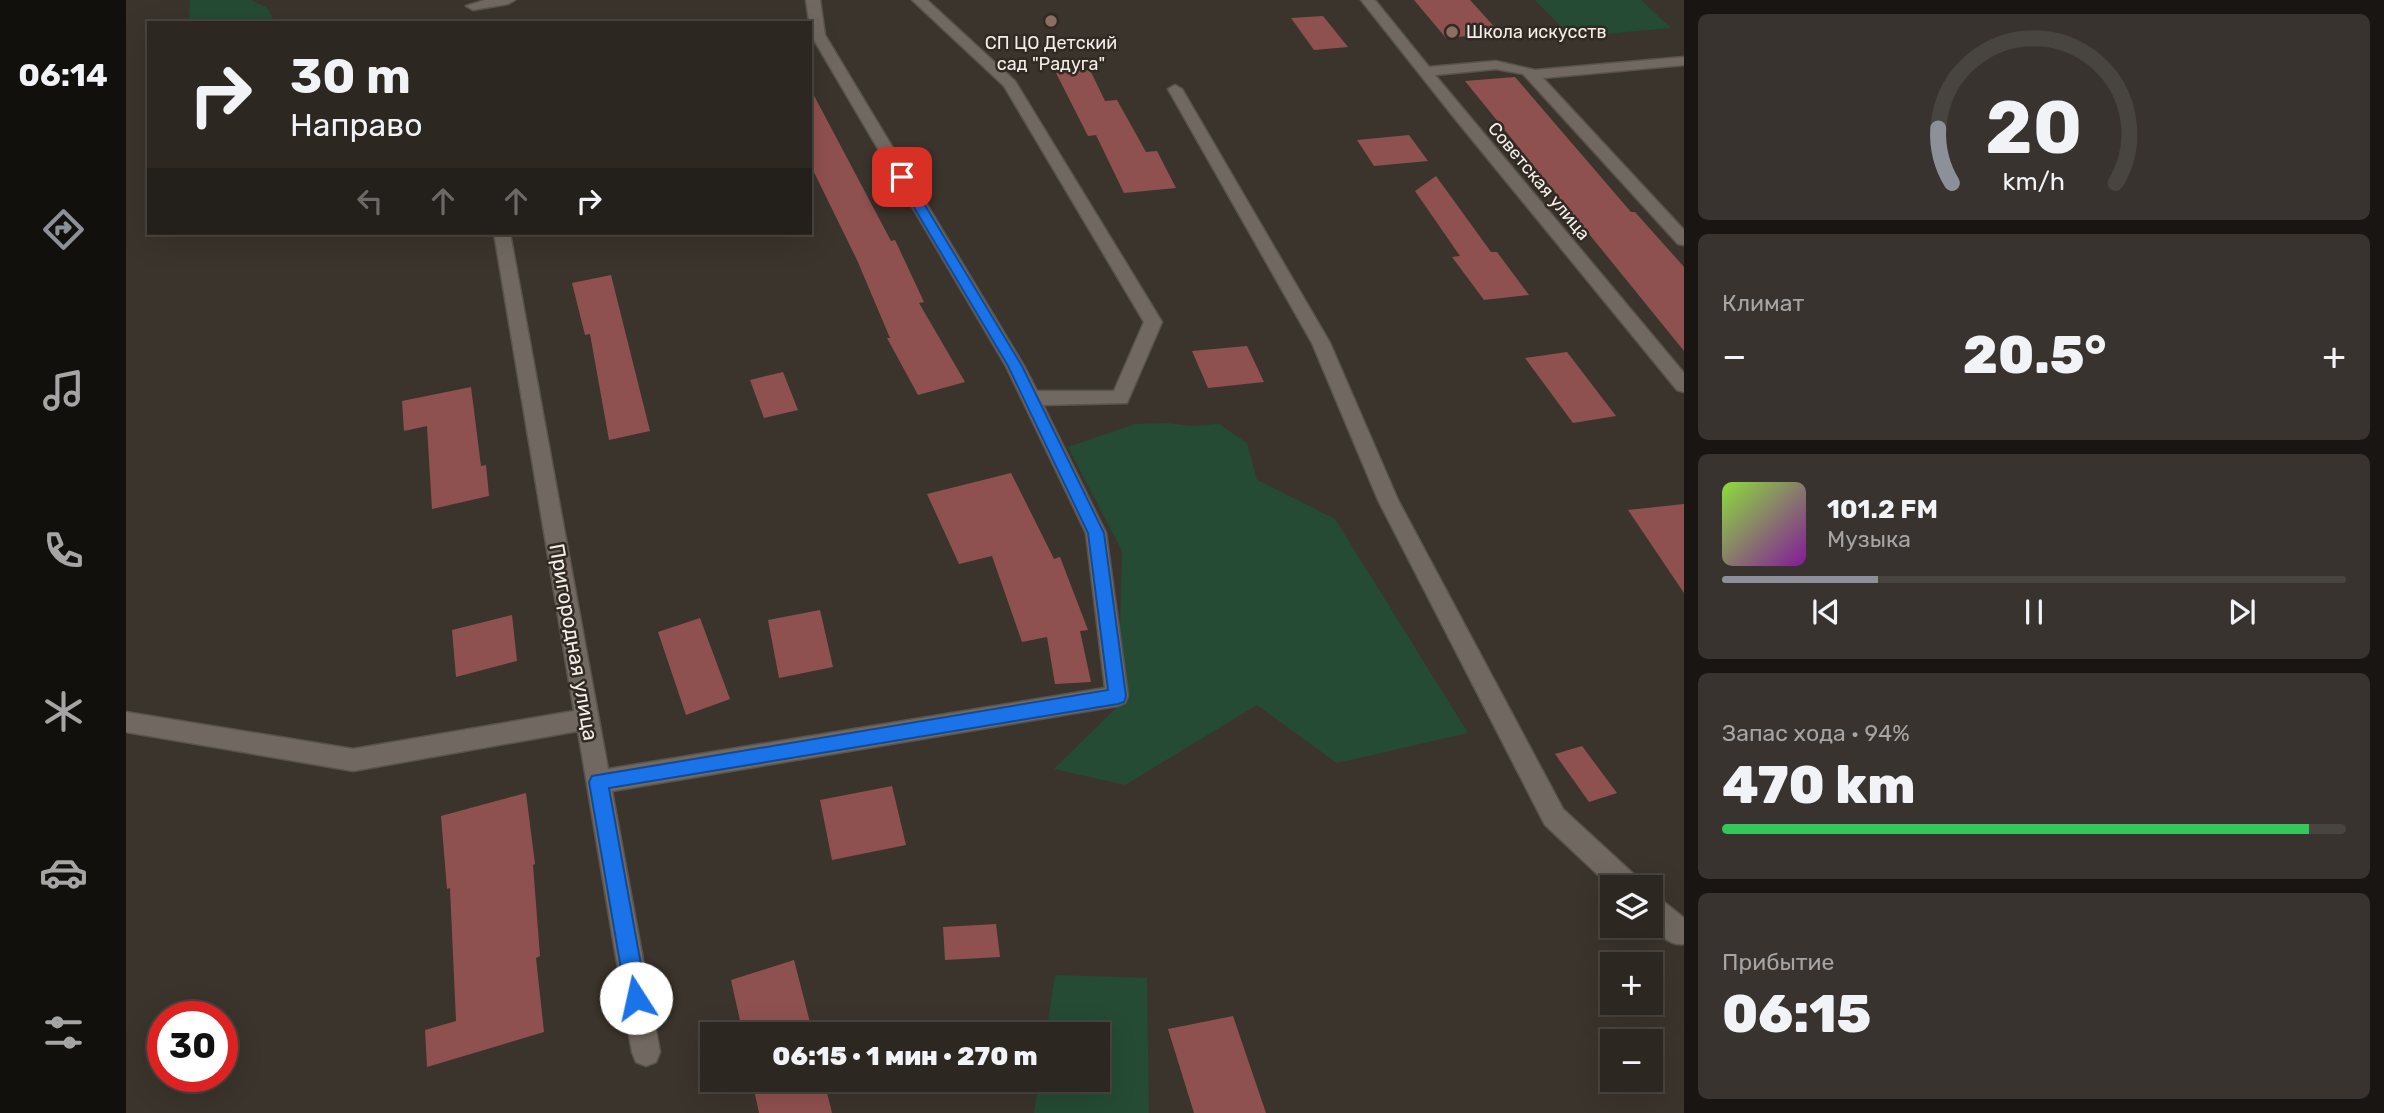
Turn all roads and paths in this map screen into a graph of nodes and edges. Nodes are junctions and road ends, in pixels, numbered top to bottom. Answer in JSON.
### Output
{"nodes":[{"id":1,"x":508,"y":0,"type":"edge"},
{"id":2,"x":813,"y":0,"type":"edge"},
{"id":3,"x":919,"y":0,"type":"edge"},
{"id":4,"x":1368,"y":0,"type":"edge"},
{"id":5,"x":469,"y":3,"type":"edge"},
{"id":6,"x":474,"y":21,"type":"edge"},
{"id":7,"x":1684,"y":61,"type":"edge"},
{"id":8,"x":1424,"y":72,"type":"junction"},
{"id":9,"x":1531,"y":75,"type":"junction"},
{"id":10,"x":1175,"y":89,"type":"dead end"},
{"id":11,"x":502,"y":235,"type":"edge"},
{"id":12,"x":1684,"y":240,"type":"edge"},
{"id":13,"x":1684,"y":385,"type":"edge"},
{"id":14,"x":1031,"y":398,"type":"junction"},
{"id":15,"x":587,"y":719,"type":"junction"},
{"id":16,"x":126,"y":722,"type":"edge"},
{"id":17,"x":598,"y":782,"type":"junction"},
{"id":18,"x":1616,"y":875,"type":"edge"},
{"id":19,"x":1663,"y":919,"type":"edge"},
{"id":20,"x":1684,"y":931,"type":"edge"},
{"id":21,"x":646,"y":1052,"type":"dead end"}],
"edges":[{"from":1,"to":5,"type":"street"},
{"from":2,"to":14,"type":"street"},
{"from":3,"to":14,"type":"street"},
{"from":4,"to":8,"type":"street","name":"Советская улица"},
{"from":5,"to":6,"type":"street"},
{"from":7,"to":9,"type":"street"},
{"from":8,"to":9,"type":"street"},
{"from":8,"to":13,"type":"street","name":"Советская улица"},
{"from":9,"to":12,"type":"street"},
{"from":10,"to":18,"type":"street"},
{"from":11,"to":15,"type":"street","name":"Пригородная улица"},
{"from":14,"to":17,"type":"street"},
{"from":15,"to":16,"type":"street"},
{"from":15,"to":17,"type":"street","name":"Пригородная улица"},
{"from":17,"to":21,"type":"street","name":"Пригородная улица"},
{"from":19,"to":20,"type":"street"}]}
